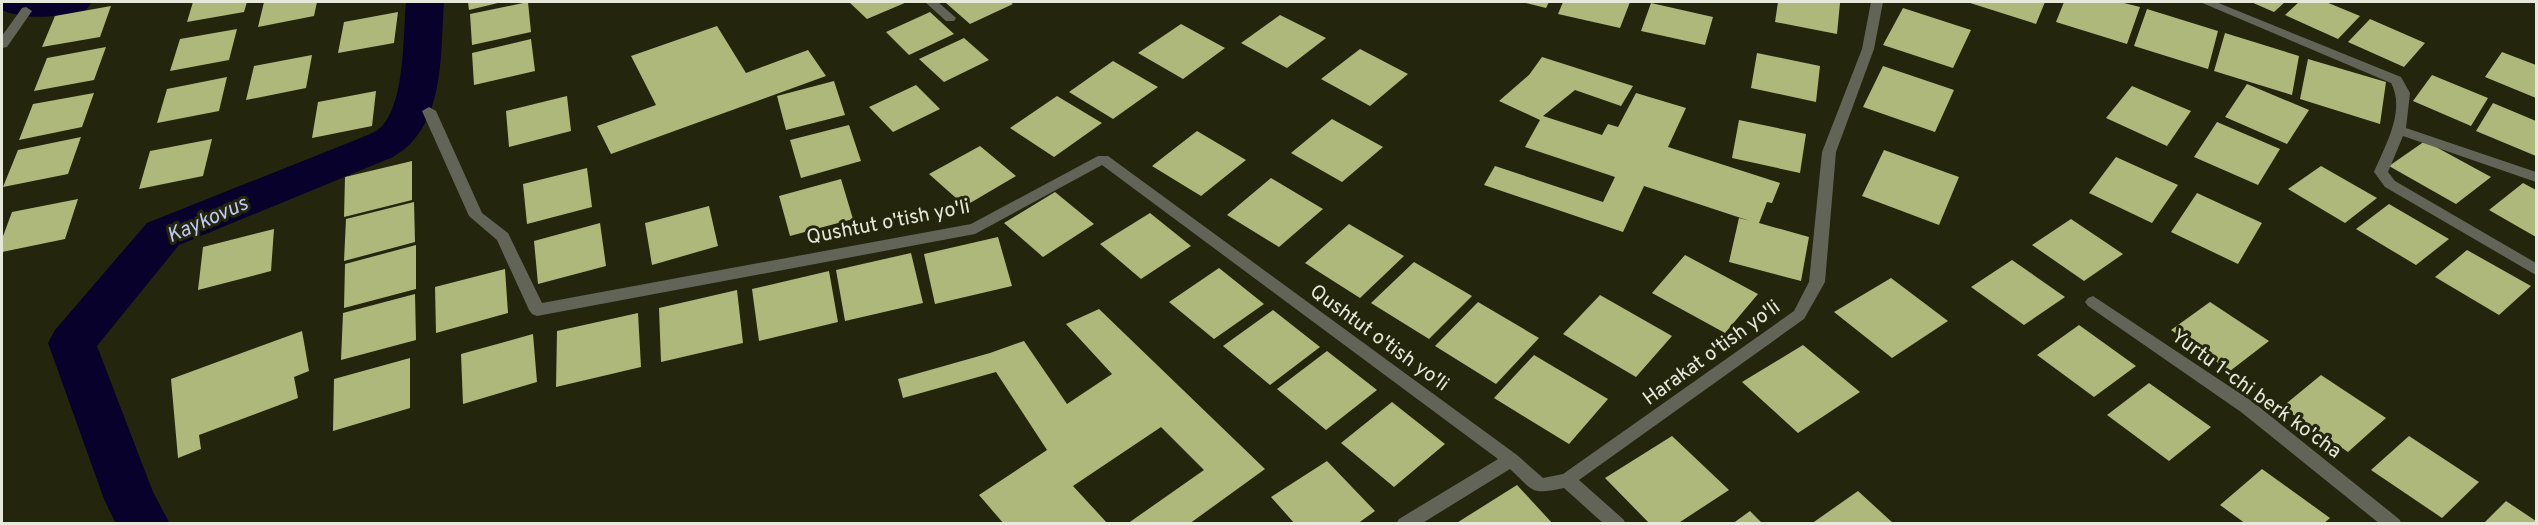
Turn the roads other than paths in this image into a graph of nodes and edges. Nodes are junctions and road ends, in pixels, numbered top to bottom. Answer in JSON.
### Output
{"nodes":[{"id":1,"x":931,"y":2,"type":"edge"},
{"id":2,"x":1877,"y":2,"type":"edge"},
{"id":3,"x":2206,"y":2,"type":"edge"},
{"id":4,"x":26,"y":11,"type":"dead end"},
{"id":5,"x":950,"y":18,"type":"dead end"},
{"id":6,"x":2,"y":44,"type":"edge"},
{"id":7,"x":429,"y":111,"type":"dead end"},
{"id":8,"x":2399,"y":130,"type":"junction"},
{"id":9,"x":2536,"y":177,"type":"edge"},
{"id":10,"x":2536,"y":270,"type":"edge"},
{"id":11,"x":2093,"y":302,"type":"dead end"},
{"id":12,"x":1511,"y":459,"type":"junction"},
{"id":13,"x":1568,"y":480,"type":"junction"},
{"id":14,"x":1405,"y":524,"type":"edge"},
{"id":15,"x":1617,"y":524,"type":"edge"},
{"id":16,"x":2394,"y":524,"type":"edge"}],
"edges":[{"from":1,"to":5,"type":"street"},
{"from":2,"to":13,"type":"street","name":"Harakat o'tish yo'li"},
{"from":3,"to":8,"type":"street"},
{"from":4,"to":6,"type":"street"},
{"from":7,"to":12,"type":"street","name":"Qushtut o'tish yo'li"},
{"from":8,"to":9,"type":"street"},
{"from":8,"to":10,"type":"street"},
{"from":11,"to":16,"type":"street","name":"Yurtu 1-chi berk ko'cha"},
{"from":12,"to":13,"type":"street","name":"Harakat o'tish yo'li"},
{"from":12,"to":14,"type":"street"},
{"from":13,"to":15,"type":"street"}]}
